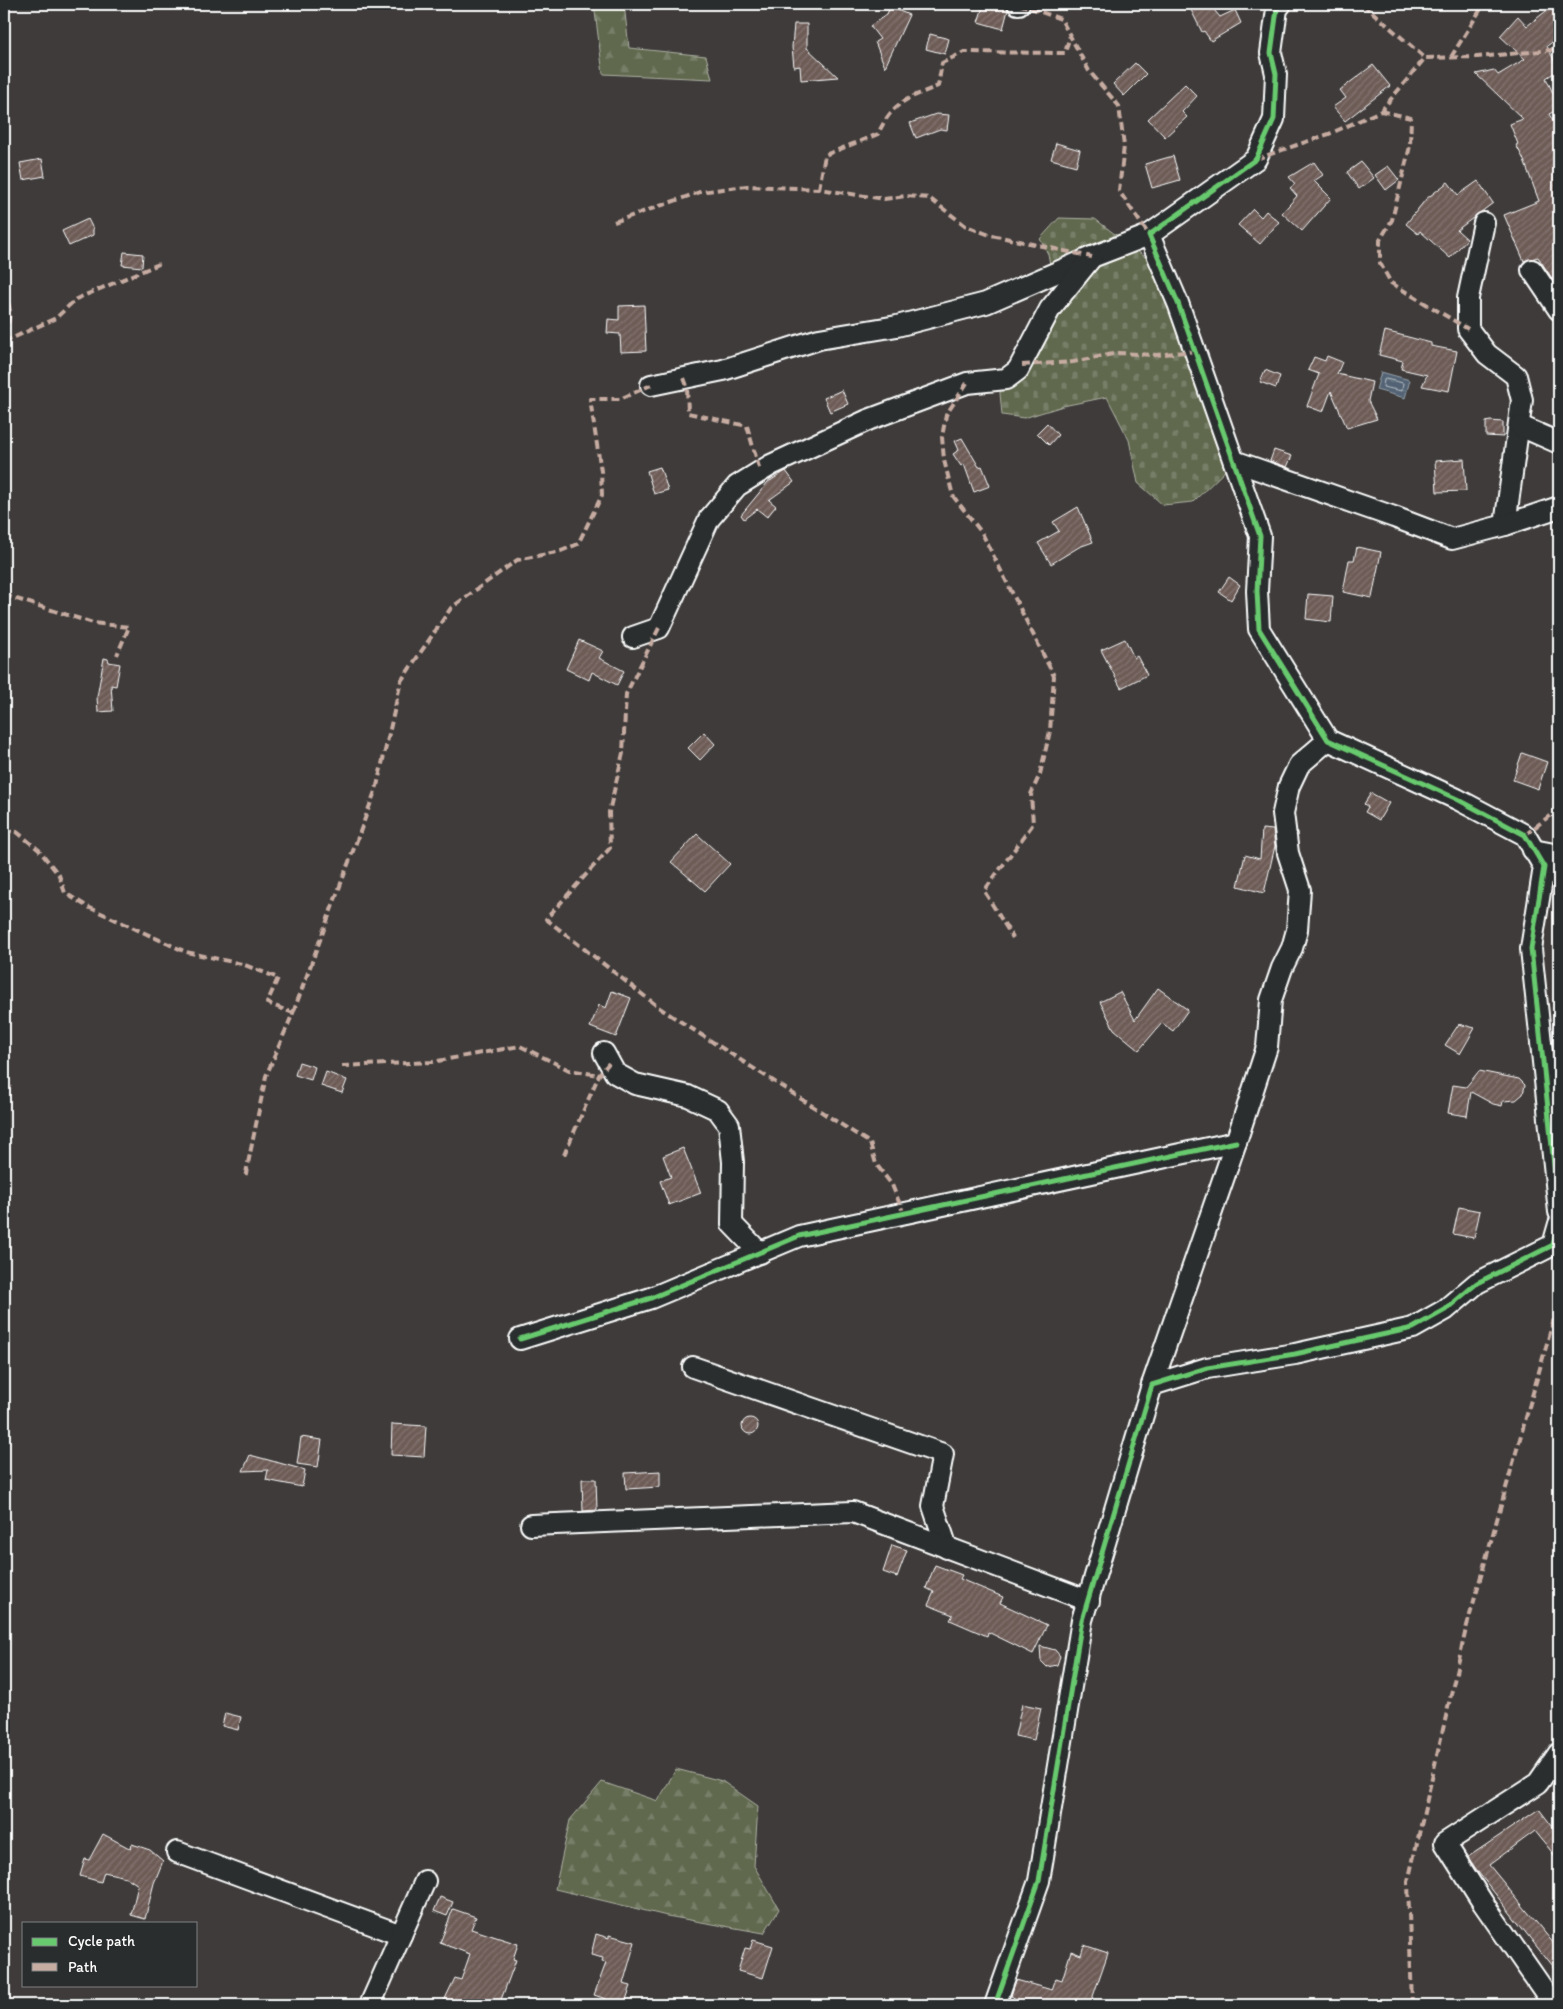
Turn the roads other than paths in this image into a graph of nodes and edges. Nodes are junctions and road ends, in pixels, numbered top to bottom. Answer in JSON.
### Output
{"nodes":[{"id":1,"x":1281,"y":4,"type":"edge"},
{"id":2,"x":1484,"y":223,"type":"dead end"},
{"id":3,"x":1149,"y":235,"type":"junction"},
{"id":4,"x":1092,"y":257,"type":"junction"},
{"id":5,"x":1532,"y":270,"type":"dead end"},
{"id":6,"x":1559,"y":310,"type":"edge"},
{"id":7,"x":651,"y":384,"type":"dead end"},
{"id":8,"x":1520,"y":426,"type":"junction"},
{"id":9,"x":1559,"y":443,"type":"edge"},
{"id":10,"x":1234,"y":461,"type":"junction"},
{"id":11,"x":1559,"y":507,"type":"edge"},
{"id":12,"x":1506,"y":525,"type":"junction"},
{"id":13,"x":633,"y":637,"type":"dead end"},
{"id":14,"x":1328,"y":740,"type":"junction"},
{"id":15,"x":1533,"y":850,"type":"junction"},
{"id":16,"x":1559,"y":855,"type":"edge"},
{"id":17,"x":604,"y":1053,"type":"dead end"},
{"id":18,"x":1236,"y":1142,"type":"junction"},
{"id":19,"x":1559,"y":1212,"type":"edge"},
{"id":20,"x":1559,"y":1224,"type":"edge"},
{"id":21,"x":1556,"y":1249,"type":"edge"},
{"id":22,"x":760,"y":1252,"type":"junction"},
{"id":23,"x":520,"y":1339,"type":"dead end"},
{"id":24,"x":693,"y":1367,"type":"dead end"},
{"id":25,"x":1152,"y":1385,"type":"junction"},
{"id":26,"x":531,"y":1525,"type":"dead end"},
{"id":27,"x":947,"y":1548,"type":"junction"},
{"id":28,"x":1089,"y":1601,"type":"junction"},
{"id":29,"x":1559,"y":1753,"type":"edge"},
{"id":30,"x":176,"y":1852,"type":"dead end"},
{"id":31,"x":425,"y":1882,"type":"dead end"},
{"id":32,"x":401,"y":1935,"type":"junction"},
{"id":33,"x":370,"y":2005,"type":"edge"},
{"id":34,"x":995,"y":2005,"type":"edge"},
{"id":35,"x":1554,"y":2005,"type":"edge"}],
"edges":[{"from":1,"to":3,"type":"street"},
{"from":2,"to":8,"type":"street"},
{"from":3,"to":4,"type":"street"},
{"from":3,"to":10,"type":"street"},
{"from":4,"to":7,"type":"street"},
{"from":4,"to":13,"type":"street"},
{"from":5,"to":6,"type":"street"},
{"from":8,"to":9,"type":"street"},
{"from":8,"to":12,"type":"street"},
{"from":10,"to":12,"type":"street"},
{"from":10,"to":14,"type":"street"},
{"from":11,"to":12,"type":"street"},
{"from":14,"to":15,"type":"street"},
{"from":14,"to":18,"type":"street"},
{"from":15,"to":16,"type":"street"},
{"from":15,"to":19,"type":"street"},
{"from":17,"to":22,"type":"street"},
{"from":18,"to":22,"type":"street"},
{"from":18,"to":25,"type":"street"},
{"from":20,"to":21,"type":"street"},
{"from":21,"to":25,"type":"street"},
{"from":22,"to":23,"type":"street"},
{"from":24,"to":27,"type":"street"},
{"from":25,"to":28,"type":"street"},
{"from":26,"to":27,"type":"street"},
{"from":27,"to":28,"type":"street"},
{"from":28,"to":34,"type":"street"},
{"from":29,"to":35,"type":"street"},
{"from":30,"to":32,"type":"street"},
{"from":31,"to":32,"type":"street"},
{"from":32,"to":33,"type":"street"}]}
